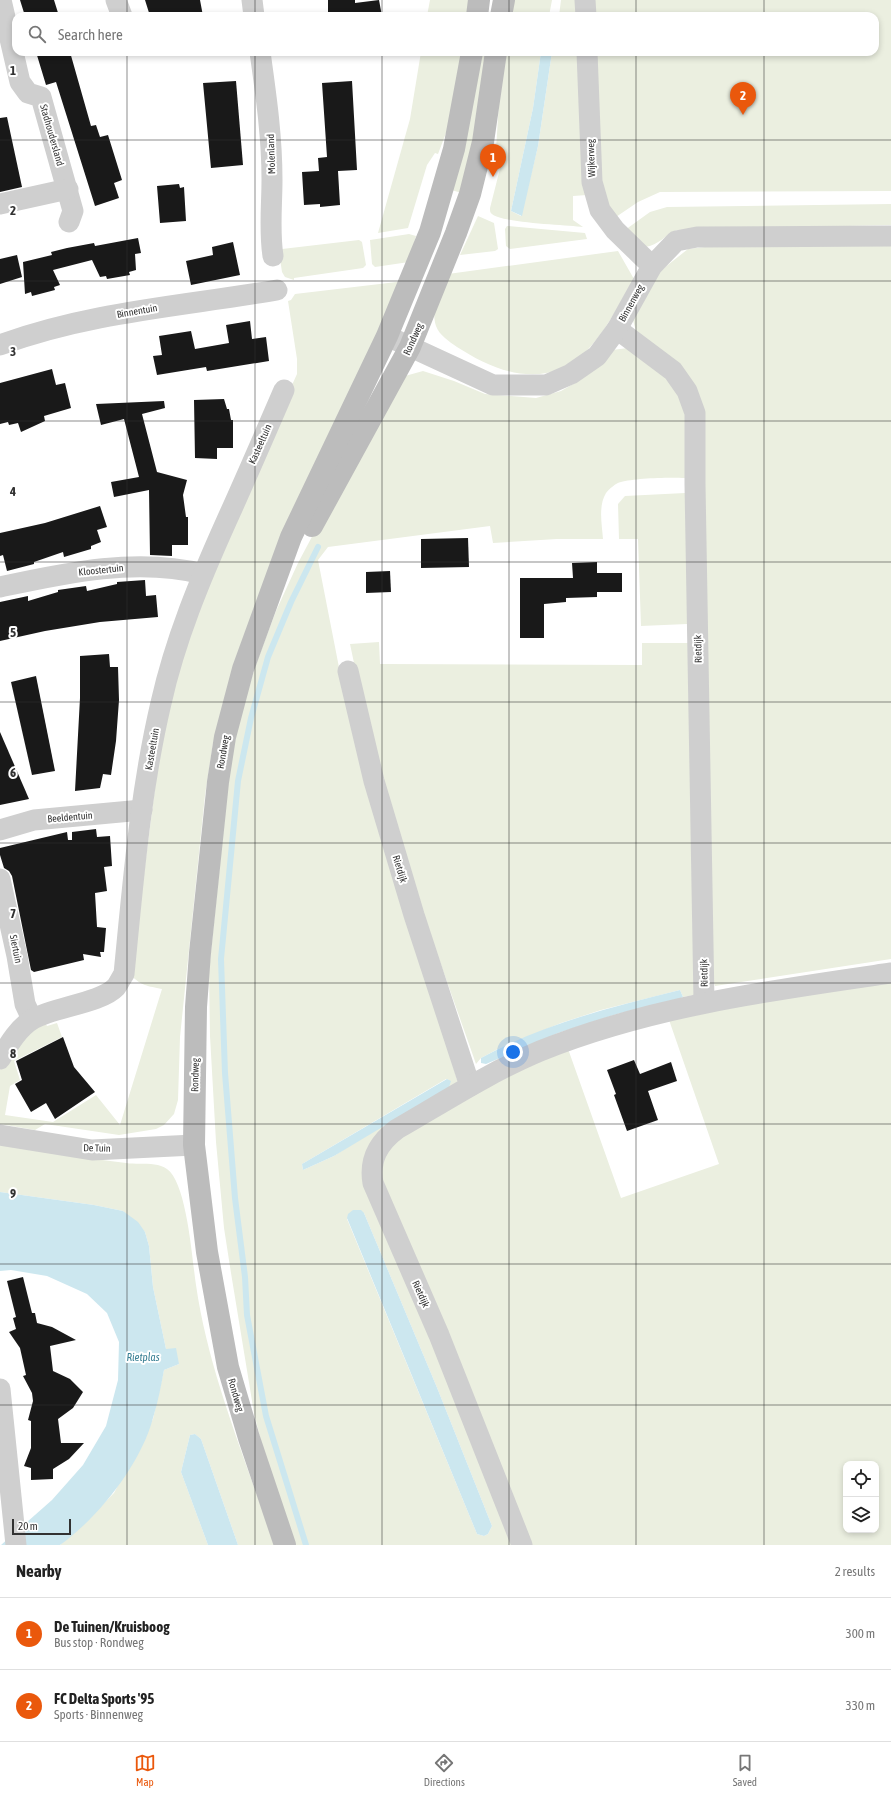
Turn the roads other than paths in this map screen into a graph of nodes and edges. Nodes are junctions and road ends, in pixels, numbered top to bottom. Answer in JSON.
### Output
{"nodes":[{"id":1,"x":1,"y":0,"type":"edge"},
{"id":2,"x":116,"y":0,"type":"edge"},
{"id":3,"x":252,"y":0,"type":"edge"},
{"id":4,"x":479,"y":0,"type":"edge"},
{"id":5,"x":504,"y":0,"type":"edge"},
{"id":6,"x":585,"y":0,"type":"edge"},
{"id":7,"x":120,"y":12,"type":"edge"},
{"id":8,"x":254,"y":12,"type":"edge"},
{"id":9,"x":478,"y":12,"type":"edge"},
{"id":10,"x":502,"y":12,"type":"edge"},
{"id":11,"x":586,"y":12,"type":"edge"},
{"id":12,"x":12,"y":47,"type":"edge"},
{"id":13,"x":14,"y":56,"type":"edge"},
{"id":14,"x":261,"y":56,"type":"edge"},
{"id":15,"x":471,"y":56,"type":"edge"},
{"id":16,"x":495,"y":56,"type":"edge"},
{"id":17,"x":587,"y":56,"type":"edge"},
{"id":18,"x":68,"y":188,"type":"junction"},
{"id":19,"x":0,"y":204,"type":"edge"},
{"id":20,"x":69,"y":222,"type":"dead end"},
{"id":21,"x":891,"y":236,"type":"edge"},
{"id":22,"x":273,"y":256,"type":"dead end"},
{"id":23,"x":652,"y":266,"type":"junction"},
{"id":24,"x":277,"y":290,"type":"dead end"},
{"id":25,"x":617,"y":329,"type":"junction"},
{"id":26,"x":387,"y":336,"type":"junction"},
{"id":27,"x":0,"y":345,"type":"edge"},
{"id":28,"x":410,"y":347,"type":"junction"},
{"id":29,"x":284,"y":390,"type":"dead end"},
{"id":30,"x":204,"y":574,"type":"junction"},
{"id":31,"x":0,"y":587,"type":"edge"},
{"id":32,"x":268,"y":602,"type":"junction"},
{"id":33,"x":348,"y":671,"type":"dead end"},
{"id":34,"x":142,"y":810,"type":"junction"},
{"id":35,"x":0,"y":830,"type":"edge"},
{"id":36,"x":0,"y":879,"type":"edge"},
{"id":37,"x":891,"y":973,"type":"edge"},
{"id":38,"x":704,"y":1002,"type":"junction"},
{"id":39,"x":32,"y":1019,"type":"junction"},
{"id":40,"x":0,"y":1059,"type":"edge"},
{"id":41,"x":470,"y":1086,"type":"junction"},
{"id":42,"x":0,"y":1135,"type":"edge"},
{"id":43,"x":194,"y":1144,"type":"junction"},
{"id":44,"x":0,"y":1389,"type":"edge"},
{"id":45,"x":4,"y":1455,"type":"edge"},
{"id":46,"x":16,"y":1545,"type":"edge"},
{"id":47,"x":285,"y":1545,"type":"edge"},
{"id":48,"x":522,"y":1545,"type":"edge"}],
"edges":[{"from":1,"to":12,"type":"street","name":"Stadhoudersland"},
{"from":2,"to":7,"type":"street"},
{"from":3,"to":8,"type":"street"},
{"from":4,"to":9,"type":"main road"},
{"from":5,"to":10,"type":"main road"},
{"from":6,"to":11,"type":"street"},
{"from":13,"to":18,"type":"street","name":"Stadhoudersland"},
{"from":14,"to":22,"type":"street","name":"Molenland"},
{"from":15,"to":26,"type":"main road","name":"Rondweg"},
{"from":16,"to":28,"type":"main road","name":"Rondweg"},
{"from":17,"to":23,"type":"street","name":"Wijkerweg"},
{"from":18,"to":19,"type":"street"},
{"from":18,"to":20,"type":"street","name":"Stadhoudersland"},
{"from":21,"to":23,"type":"street","name":"Binnenweg"},
{"from":23,"to":25,"type":"street","name":"Binnenweg"},
{"from":24,"to":27,"type":"street","name":"Binnentuin"},
{"from":25,"to":28,"type":"street","name":"Binnenweg"},
{"from":25,"to":38,"type":"street","name":"Rietdijk"},
{"from":26,"to":28,"type":"street","name":"Binnenweg"},
{"from":26,"to":32,"type":"main road","name":"Rondweg"},
{"from":28,"to":32,"type":"main road","name":"Rondweg"},
{"from":29,"to":30,"type":"street","name":"Kasteeltuin"},
{"from":30,"to":31,"type":"street","name":"Kloostertuin"},
{"from":30,"to":34,"type":"street","name":"Kasteeltuin"},
{"from":32,"to":43,"type":"main road","name":"Rondweg"},
{"from":33,"to":41,"type":"street","name":"Rietdijk"},
{"from":34,"to":35,"type":"street","name":"Beeldentuin"},
{"from":34,"to":39,"type":"street","name":"Kasteeltuin"},
{"from":36,"to":39,"type":"street","name":"Siertuin"},
{"from":37,"to":38,"type":"street","name":"Rietdijk"},
{"from":38,"to":41,"type":"street","name":"Rietdijk"},
{"from":39,"to":40,"type":"street","name":"Kasteeltuin"},
{"from":41,"to":48,"type":"street","name":"Rietdijk"},
{"from":42,"to":43,"type":"street","name":"De Tuin"},
{"from":43,"to":47,"type":"main road","name":"Rondweg"},
{"from":44,"to":45,"type":"street"},
{"from":45,"to":46,"type":"street"}]}
